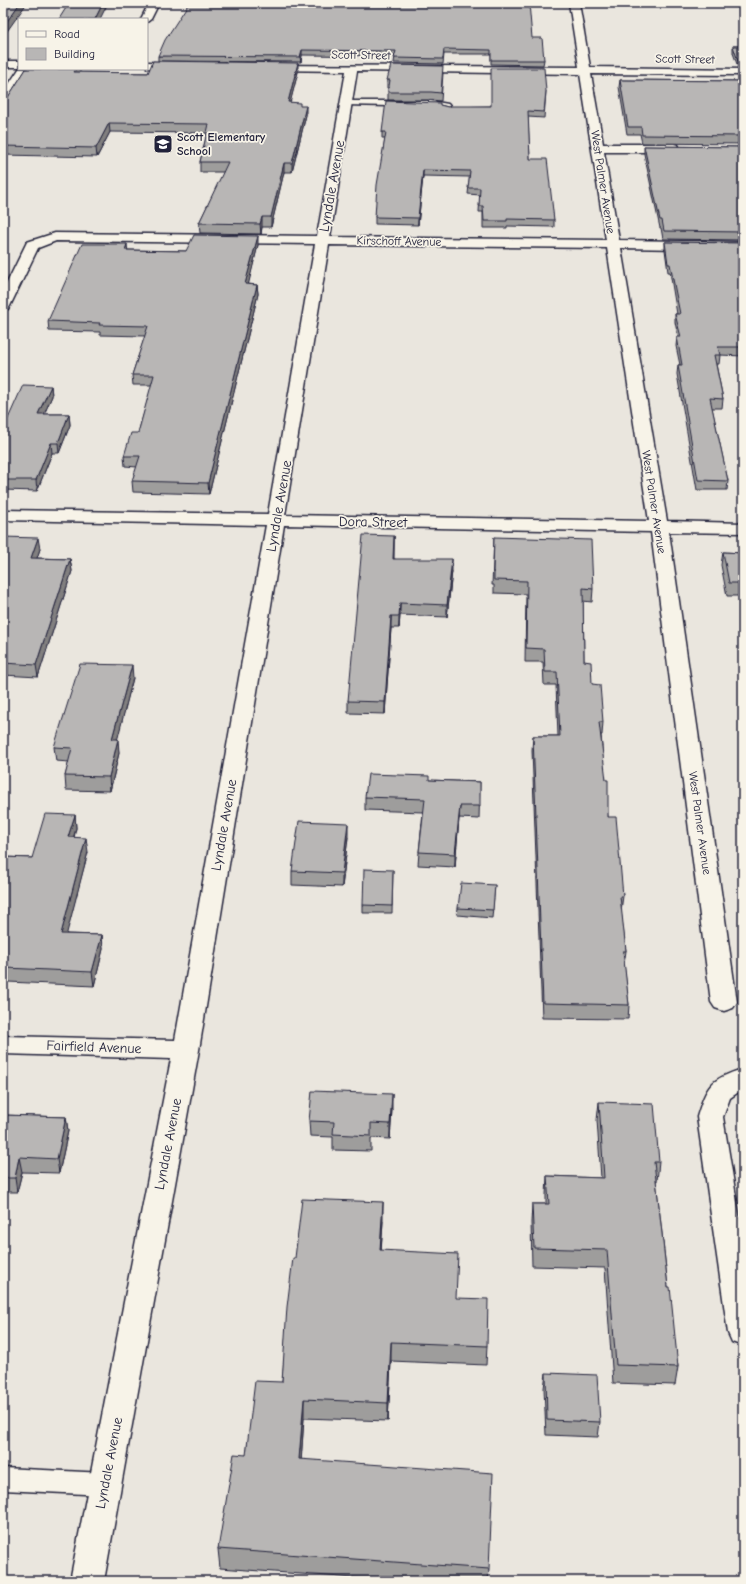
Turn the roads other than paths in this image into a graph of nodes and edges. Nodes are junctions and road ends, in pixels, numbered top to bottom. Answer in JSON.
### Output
{"nodes":[{"id":1,"x":154,"y":3,"type":"edge"},
{"id":2,"x":574,"y":3,"type":"edge"},
{"id":3,"x":146,"y":18,"type":"edge"},
{"id":4,"x":3,"y":64,"type":"edge"},
{"id":5,"x":18,"y":64,"type":"edge"},
{"id":6,"x":148,"y":65,"type":"edge"},
{"id":7,"x":194,"y":66,"type":"edge"},
{"id":8,"x":258,"y":67,"type":"edge"},
{"id":9,"x":352,"y":68,"type":"junction"},
{"id":10,"x":22,"y":70,"type":"edge"},
{"id":11,"x":585,"y":71,"type":"junction"},
{"id":12,"x":743,"y":72,"type":"edge"},
{"id":13,"x":3,"y":99,"type":"edge"},
{"id":14,"x":346,"y":103,"type":"junction"},
{"id":15,"x":448,"y":109,"type":"edge"},
{"id":16,"x":597,"y":148,"type":"junction"},
{"id":17,"x":689,"y":149,"type":"edge"},
{"id":18,"x":323,"y":240,"type":"junction"},
{"id":19,"x":613,"y":244,"type":"junction"},
{"id":20,"x":743,"y":246,"type":"edge"},
{"id":21,"x":3,"y":306,"type":"edge"},
{"id":22,"x":3,"y":515,"type":"edge"},
{"id":23,"x":276,"y":520,"type":"junction"},
{"id":24,"x":659,"y":526,"type":"junction"},
{"id":25,"x":743,"y":528,"type":"edge"},
{"id":26,"x":724,"y":1002,"type":"dead end"},
{"id":27,"x":3,"y":1045,"type":"edge"},
{"id":28,"x":186,"y":1050,"type":"junction"},
{"id":29,"x":738,"y":1080,"type":"edge"},
{"id":30,"x":743,"y":1333,"type":"edge"},
{"id":31,"x":3,"y":1479,"type":"edge"},
{"id":32,"x":105,"y":1484,"type":"junction"},
{"id":33,"x":87,"y":1581,"type":"edge"}],
"edges":[{"from":1,"to":3,"type":"street"},
{"from":2,"to":11,"type":"street","name":"West Palmer Avenue"},
{"from":4,"to":5,"type":"street"},
{"from":6,"to":7,"type":"street"},
{"from":8,"to":9,"type":"street","name":"Scott Street"},
{"from":9,"to":11,"type":"street","name":"Scott Street"},
{"from":9,"to":14,"type":"street","name":"Lyndale Avenue"},
{"from":10,"to":13,"type":"lane"},
{"from":11,"to":12,"type":"street","name":"Scott Street"},
{"from":11,"to":16,"type":"street","name":"West Palmer Avenue"},
{"from":14,"to":15,"type":"lane"},
{"from":14,"to":18,"type":"street","name":"Lyndale Avenue"},
{"from":16,"to":17,"type":"street"},
{"from":16,"to":19,"type":"street","name":"West Palmer Avenue"},
{"from":18,"to":19,"type":"street","name":"Kirschoff Avenue"},
{"from":18,"to":21,"type":"street","name":"Kirschoff Avenue"},
{"from":18,"to":23,"type":"street","name":"Lyndale Avenue"},
{"from":19,"to":20,"type":"street","name":"Kirschoff Avenue"},
{"from":19,"to":24,"type":"street","name":"West Palmer Avenue"},
{"from":22,"to":23,"type":"street","name":"Dora Street"},
{"from":23,"to":24,"type":"street","name":"Dora Street"},
{"from":23,"to":28,"type":"street","name":"Lyndale Avenue"},
{"from":24,"to":25,"type":"street","name":"Dora Street"},
{"from":24,"to":26,"type":"street","name":"West Palmer Avenue"},
{"from":27,"to":28,"type":"street","name":"Fairfield Avenue"},
{"from":28,"to":32,"type":"street","name":"Lyndale Avenue"},
{"from":29,"to":30,"type":"street"},
{"from":31,"to":32,"type":"lane"},
{"from":32,"to":33,"type":"street","name":"Lyndale Avenue"}]}
